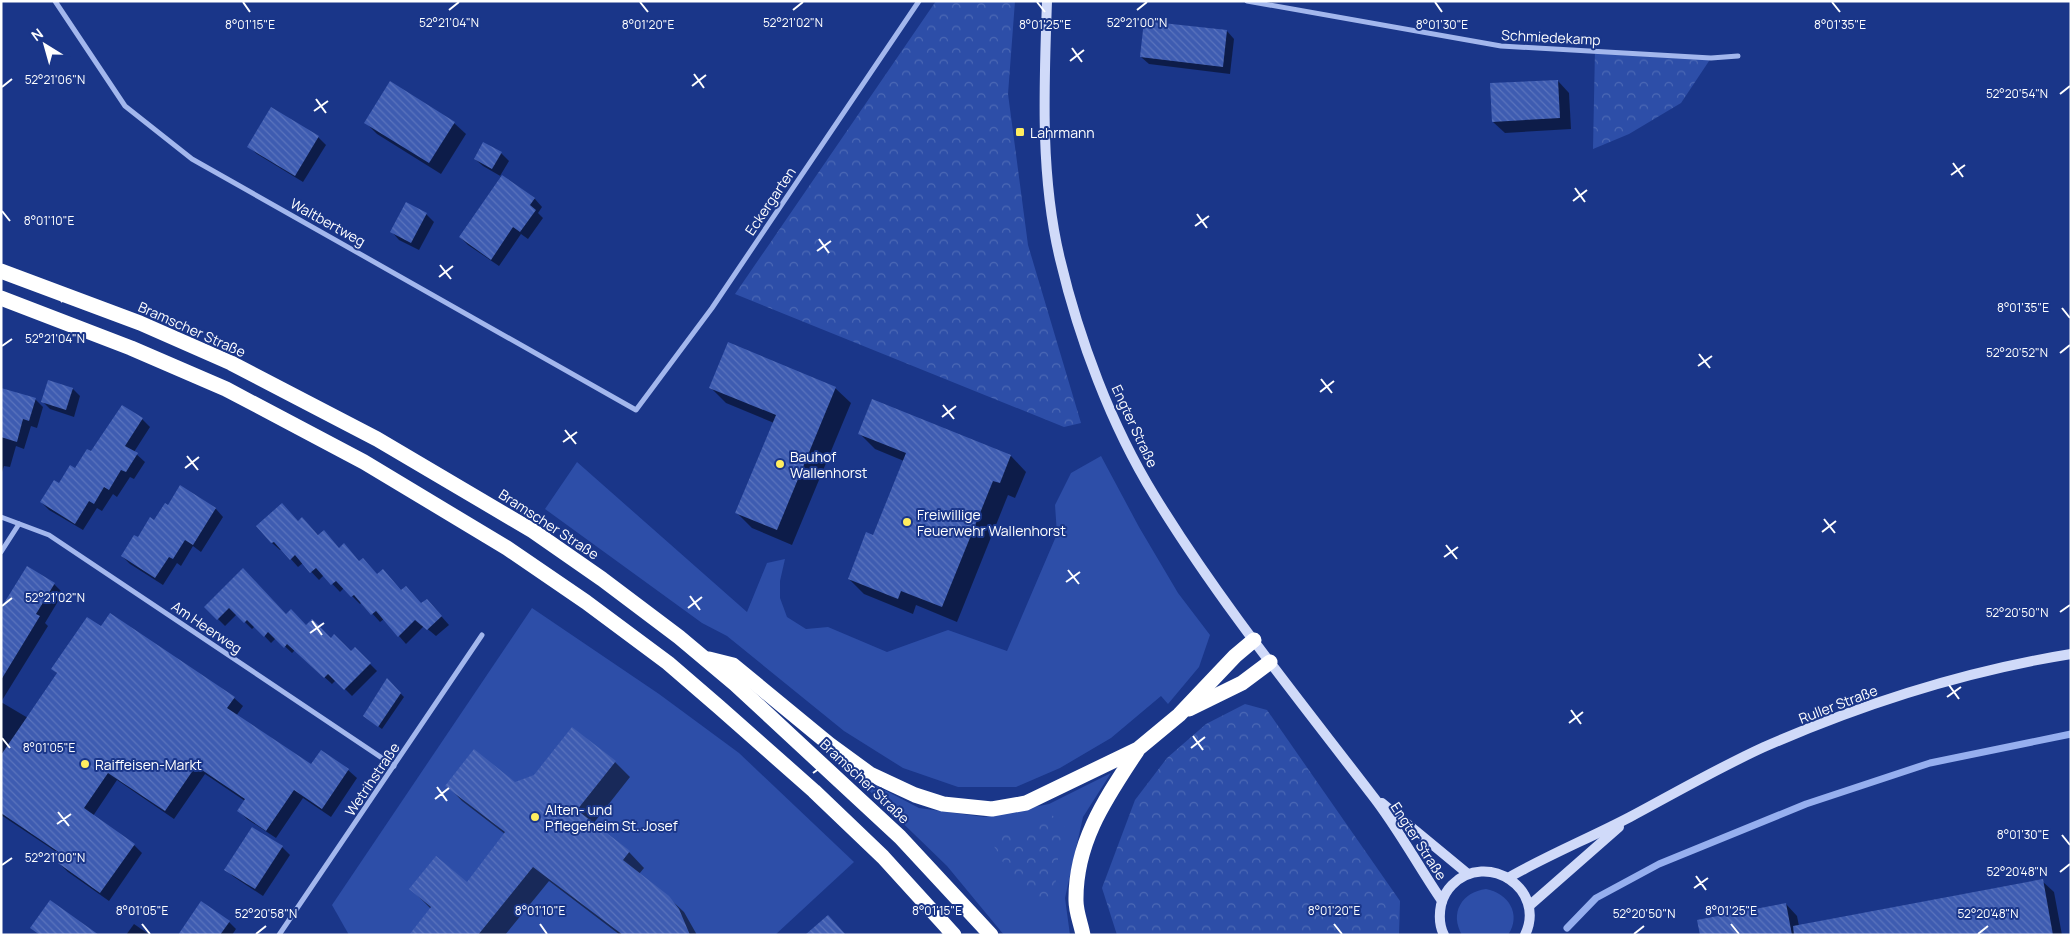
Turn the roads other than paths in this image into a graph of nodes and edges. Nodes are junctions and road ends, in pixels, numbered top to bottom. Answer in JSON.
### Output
{"nodes":[{"id":1,"x":55,"y":1,"type":"edge"},
{"id":2,"x":919,"y":1,"type":"edge"},
{"id":3,"x":1047,"y":1,"type":"edge"},
{"id":4,"x":1247,"y":1,"type":"edge"},
{"id":5,"x":1738,"y":56,"type":"dead end"},
{"id":6,"x":1,"y":271,"type":"edge"},
{"id":7,"x":1,"y":298,"type":"edge"},
{"id":8,"x":636,"y":410,"type":"joint"},
{"id":9,"x":1,"y":517,"type":"edge"},
{"id":10,"x":19,"y":524,"type":"junction"},
{"id":11,"x":1,"y":552,"type":"edge"},
{"id":12,"x":482,"y":635,"type":"dead end"},
{"id":13,"x":1254,"y":640,"type":"junction"},
{"id":14,"x":2071,"y":654,"type":"edge"},
{"id":15,"x":705,"y":658,"type":"junction"},
{"id":16,"x":1270,"y":662,"type":"junction"},
{"id":17,"x":1179,"y":715,"type":"junction"},
{"id":18,"x":1138,"y":750,"type":"junction"},
{"id":19,"x":394,"y":766,"type":"junction"},
{"id":20,"x":1374,"y":796,"type":"junction"},
{"id":21,"x":1629,"y":818,"type":"junction"},
{"id":22,"x":1468,"y":874,"type":"junction"},
{"id":23,"x":1508,"y":878,"type":"junction"},
{"id":24,"x":1442,"y":901,"type":"junction"},
{"id":25,"x":1529,"y":906,"type":"junction"},
{"id":26,"x":1441,"y":933,"type":"edge"},
{"id":27,"x":279,"y":935,"type":"edge"},
{"id":28,"x":954,"y":935,"type":"edge"},
{"id":29,"x":992,"y":935,"type":"edge"},
{"id":30,"x":1083,"y":935,"type":"edge"},
{"id":31,"x":1525,"y":935,"type":"edge"}],
"edges":[{"from":1,"to":8,"type":"street","name":"Waltbertweg"},
{"from":2,"to":8,"type":"street","name":"Eckergarten"},
{"from":3,"to":13,"type":"main road","name":"Engter Straße"},
{"from":4,"to":5,"type":"street","name":"Schmiedekamp"},
{"from":6,"to":15,"type":"highway","name":"Bramscher Straße"},
{"from":7,"to":28,"type":"highway"},
{"from":9,"to":10,"type":"street","name":"Am Heerweg"},
{"from":10,"to":11,"type":"street"},
{"from":10,"to":19,"type":"street","name":"Am Heerweg"},
{"from":12,"to":19,"type":"street","name":"Wetrihstraße"},
{"from":13,"to":16,"type":"main road","name":"Engter Straße"},
{"from":13,"to":17,"type":"highway"},
{"from":14,"to":21,"type":"main road","name":"Ruller Straße"},
{"from":15,"to":18,"type":"highway"},
{"from":15,"to":29,"type":"highway","name":"Bramscher Straße"},
{"from":16,"to":17,"type":"highway"},
{"from":16,"to":20,"type":"main road","name":"Engter Straße"},
{"from":17,"to":18,"type":"highway"},
{"from":18,"to":30,"type":"highway"},
{"from":19,"to":27,"type":"street","name":"Wetrihstraße"},
{"from":20,"to":22,"type":"main road","name":"Engter Straße"},
{"from":20,"to":24,"type":"main road","name":"Engter Straße"},
{"from":21,"to":23,"type":"main road","name":"Ruller Straße"},
{"from":21,"to":25,"type":"main road","name":"Ruller Straße"},
{"from":22,"to":23,"type":"main road"},
{"from":22,"to":24,"type":"main road"},
{"from":23,"to":25,"type":"main road"},
{"from":24,"to":26,"type":"main road"},
{"from":25,"to":31,"type":"main road"}]}
